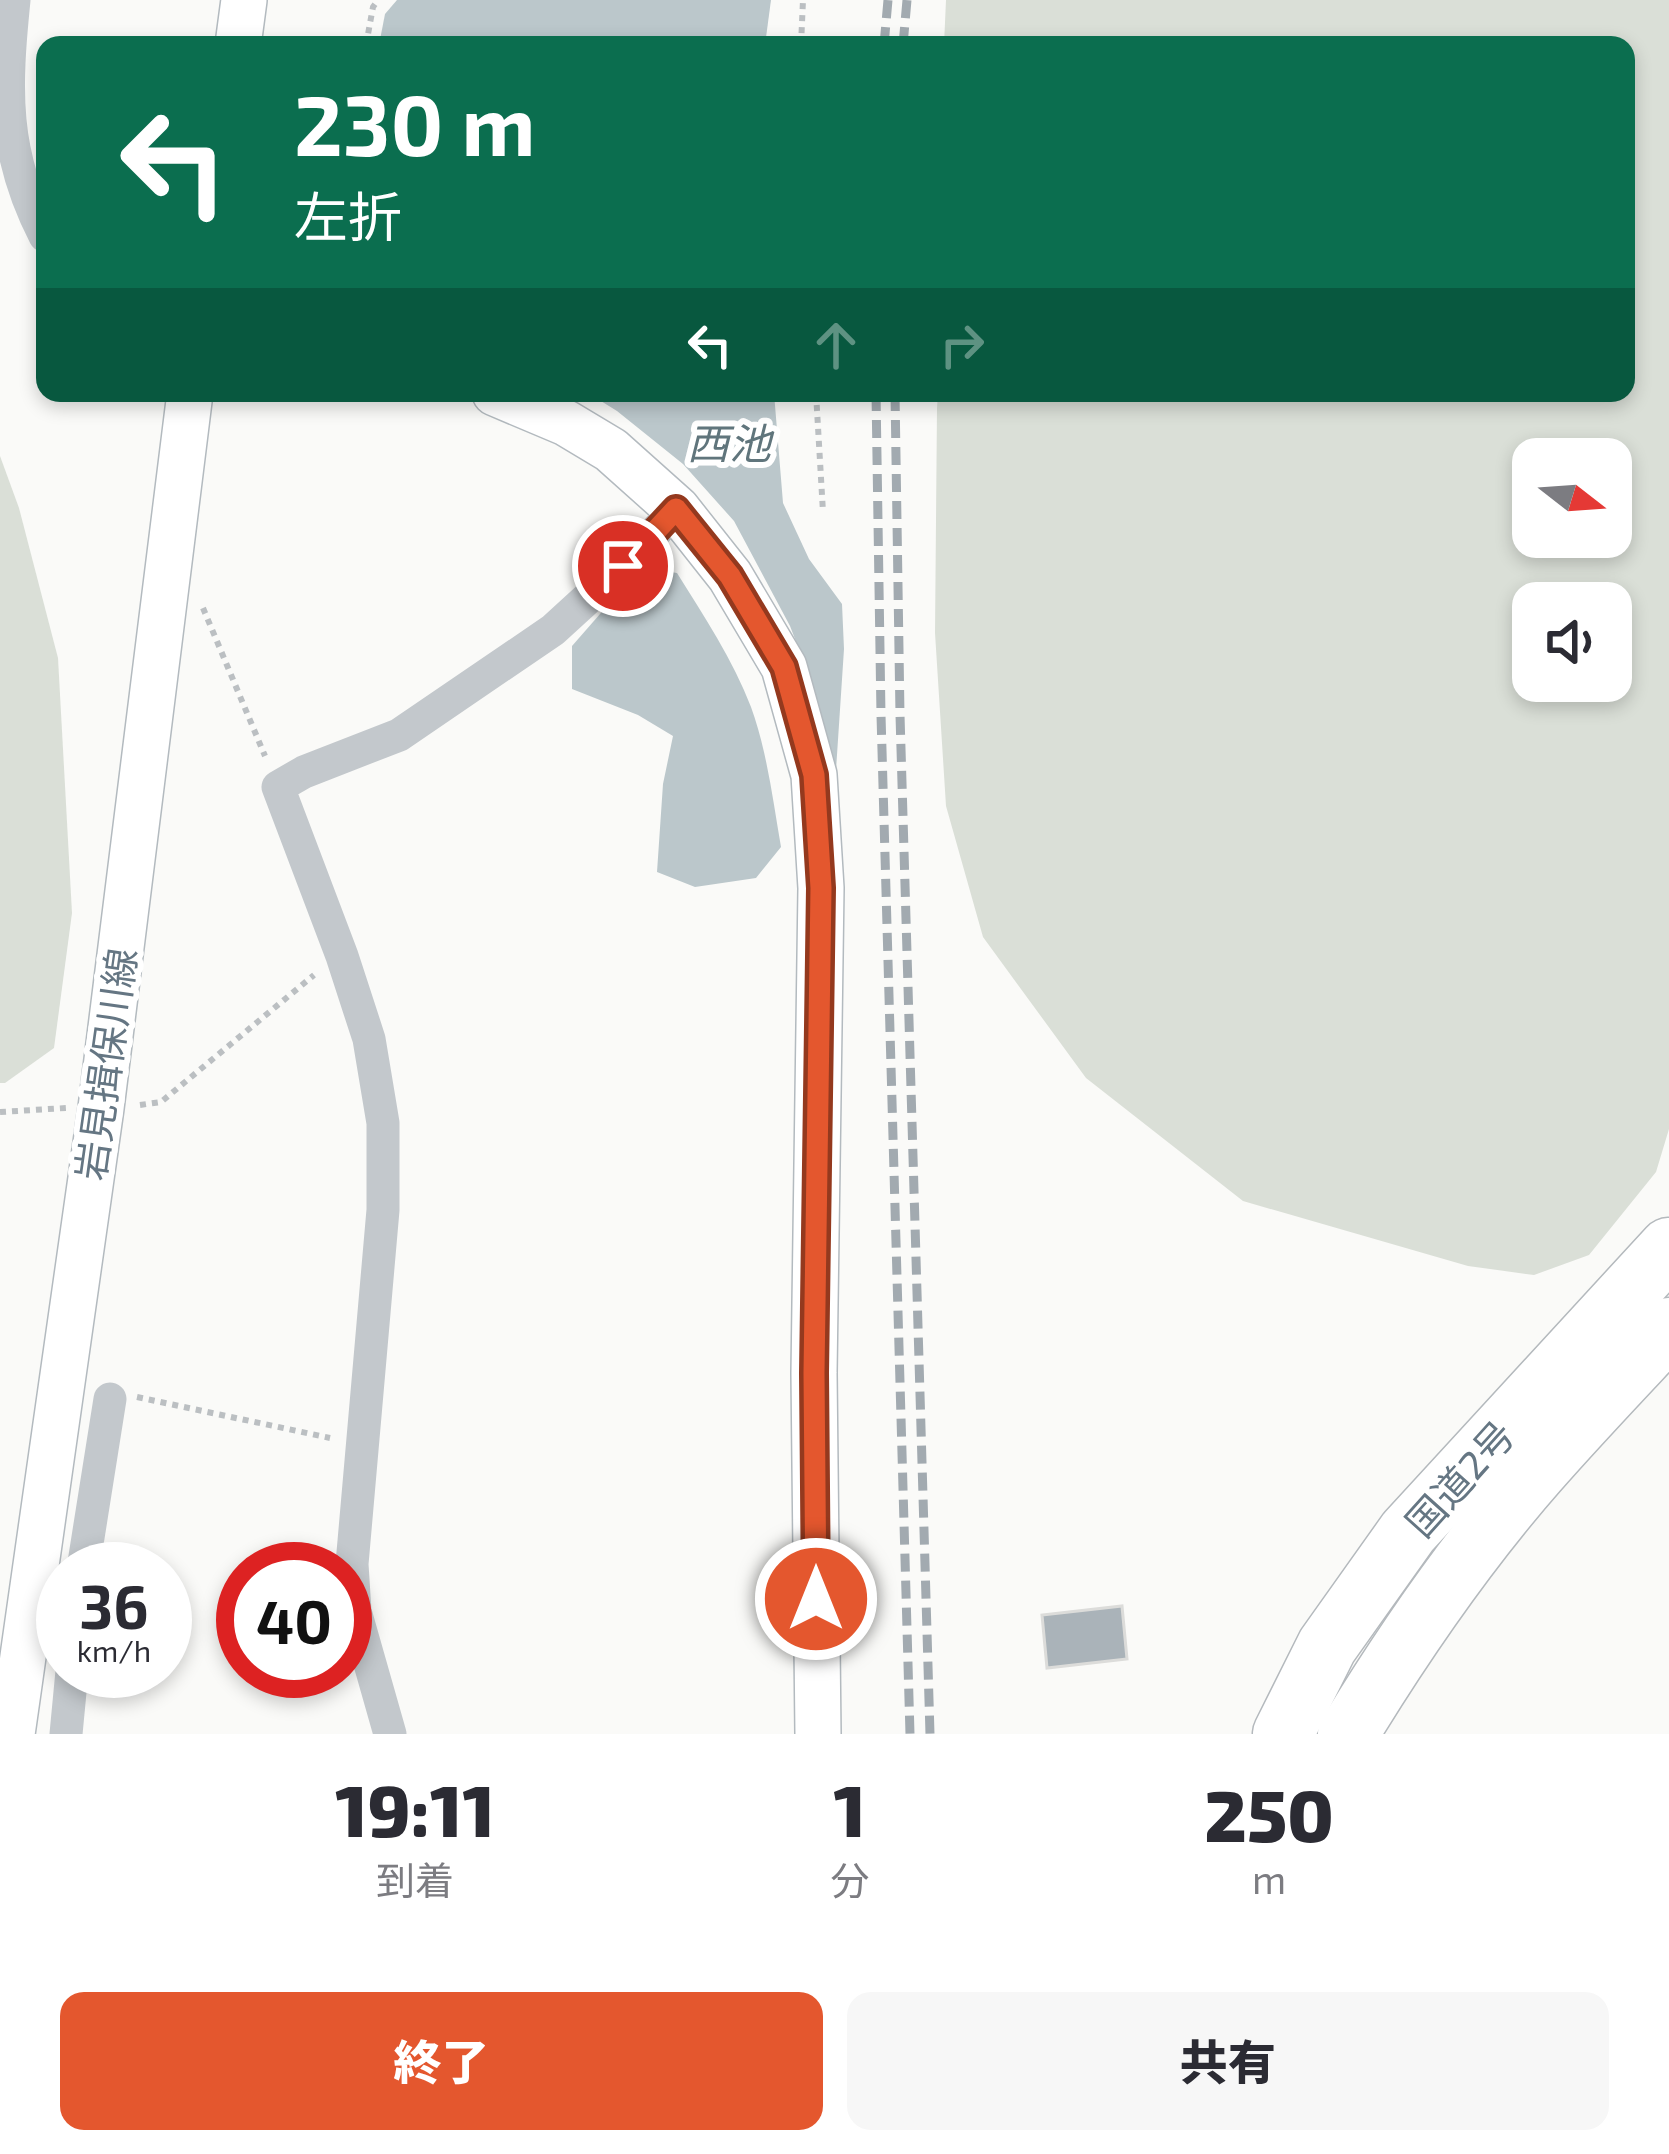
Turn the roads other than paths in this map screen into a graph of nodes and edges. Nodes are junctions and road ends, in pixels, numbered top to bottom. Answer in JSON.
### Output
{"nodes":[{"id":1,"x":14,"y":0,"type":"edge"},
{"id":2,"x":244,"y":0,"type":"edge"},
{"id":3,"x":239,"y":36,"type":"edge"},
{"id":4,"x":36,"y":215,"type":"edge"},
{"id":5,"x":189,"y":402,"type":"edge"},
{"id":6,"x":516,"y":402,"type":"edge"},
{"id":7,"x":676,"y":509,"type":"junction"},
{"id":8,"x":1669,"y":1220,"type":"edge"},
{"id":9,"x":1669,"y":1248,"type":"edge"},
{"id":10,"x":1669,"y":1328,"type":"edge"},
{"id":11,"x":1669,"y":1363,"type":"edge"},
{"id":12,"x":110,"y":1399,"type":"road end"},
{"id":13,"x":1513,"y":1458,"type":"junction"},
{"id":14,"x":52,"y":1542,"type":"edge"},
{"id":15,"x":86,"y":1542,"type":"edge"},
{"id":16,"x":36,"y":1632,"type":"edge"},
{"id":17,"x":69,"y":1698,"type":"edge"},
{"id":18,"x":12,"y":1734,"type":"edge"},
{"id":19,"x":66,"y":1734,"type":"edge"},
{"id":20,"x":390,"y":1734,"type":"edge"},
{"id":21,"x":818,"y":1734,"type":"edge"},
{"id":22,"x":1283,"y":1734,"type":"edge"},
{"id":23,"x":1348,"y":1734,"type":"edge"}],
"edges":[{"from":1,"to":4,"type":"street"},
{"from":2,"to":3,"type":"street"},
{"from":5,"to":14,"type":"street","name":"岩見揖保川線"},
{"from":6,"to":7,"type":"street"},
{"from":7,"to":20,"type":"street"},
{"from":7,"to":21,"type":"street"},
{"from":8,"to":13,"type":"highway"},
{"from":9,"to":13,"type":"highway","name":"国道2号"},
{"from":10,"to":13,"type":"highway","name":"国道2号"},
{"from":11,"to":13,"type":"highway"},
{"from":12,"to":15,"type":"street"},
{"from":13,"to":22,"type":"highway","name":"国道2号"},
{"from":13,"to":23,"type":"highway","name":"国道2号"},
{"from":16,"to":18,"type":"street","name":"岩見揖保川線"},
{"from":17,"to":19,"type":"street"}]}
